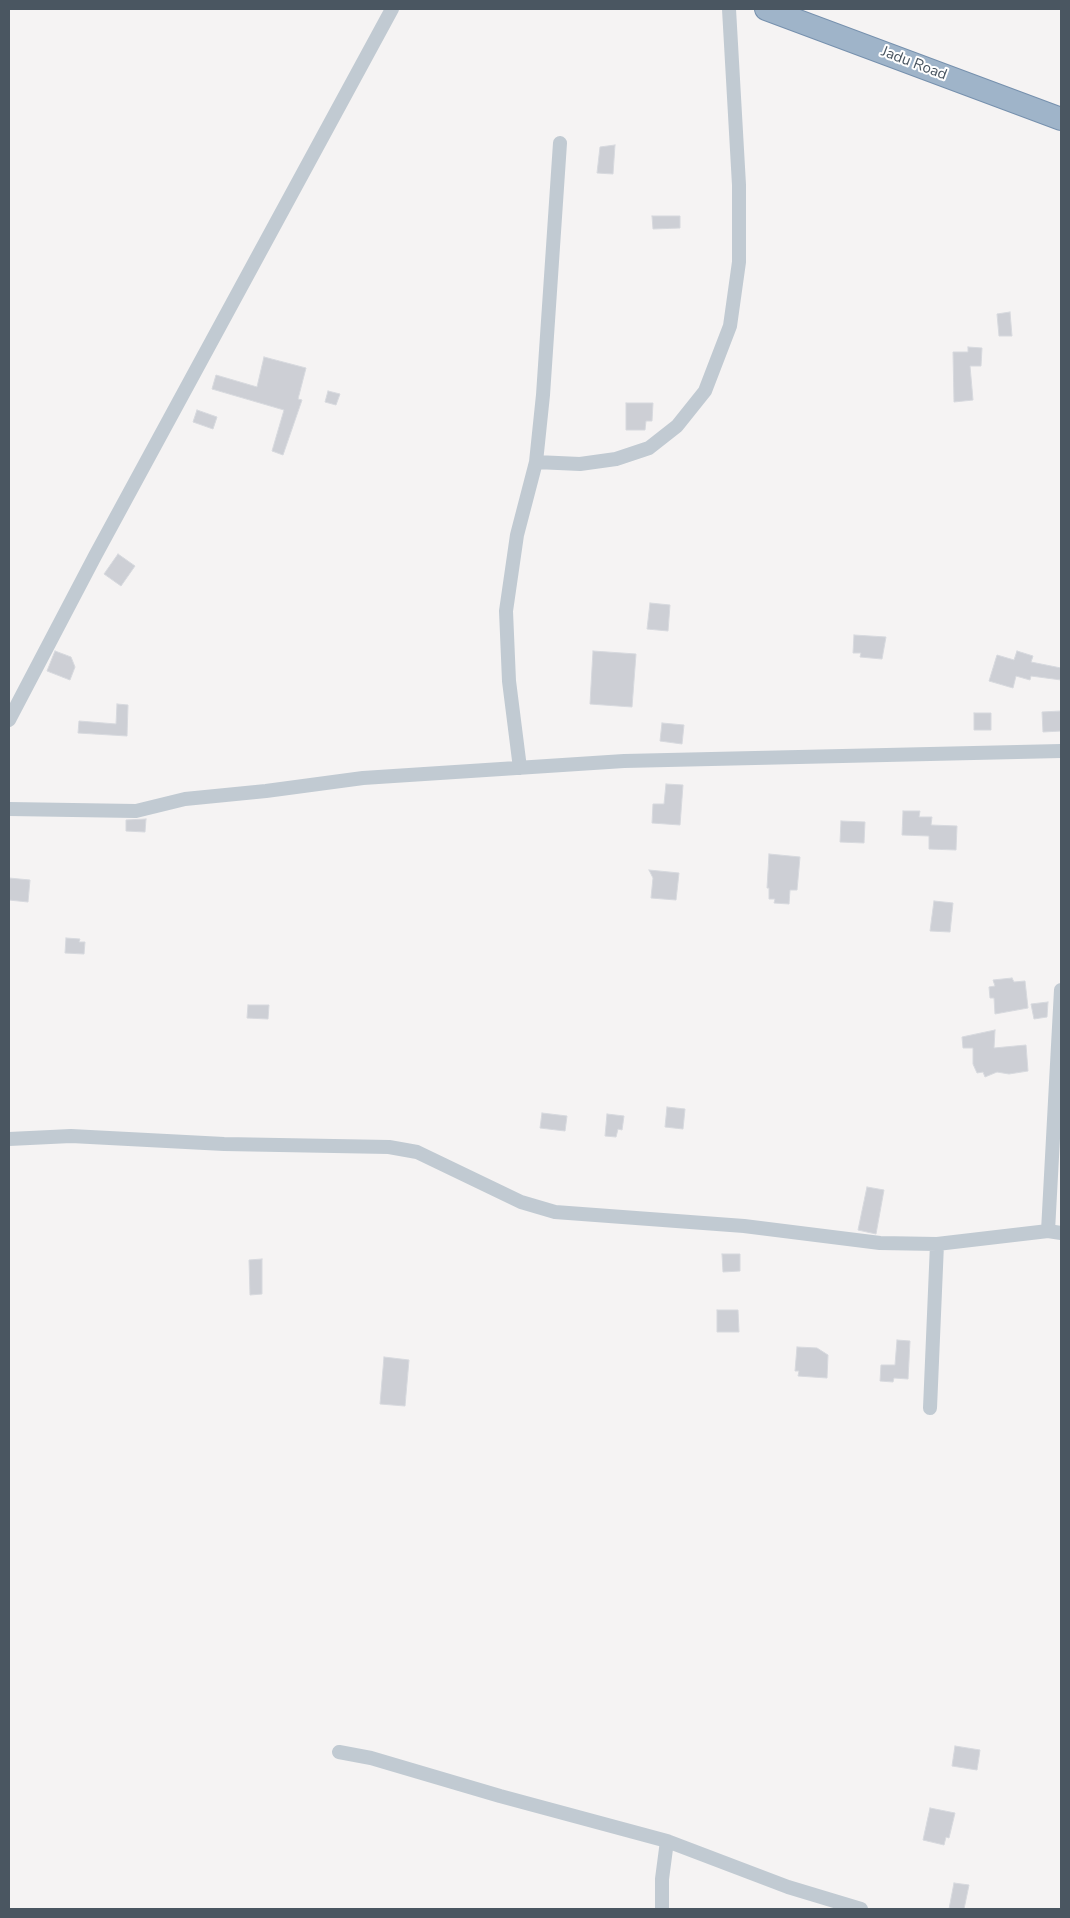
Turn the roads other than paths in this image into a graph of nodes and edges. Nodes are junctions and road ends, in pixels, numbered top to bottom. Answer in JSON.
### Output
{"nodes":[{"id":1,"x":392,"y":9,"type":"edge"},
{"id":2,"x":729,"y":9,"type":"edge"},
{"id":3,"x":766,"y":9,"type":"edge"},
{"id":4,"x":800,"y":15,"type":"edge"},
{"id":5,"x":1061,"y":119,"type":"edge"},
{"id":6,"x":560,"y":143,"type":"dead end"},
{"id":7,"x":536,"y":462,"type":"junction"},
{"id":8,"x":9,"y":720,"type":"edge"},
{"id":9,"x":1061,"y":751,"type":"edge"},
{"id":10,"x":520,"y":768,"type":"junction"},
{"id":11,"x":9,"y":809,"type":"edge"},
{"id":12,"x":1061,"y":990,"type":"edge"},
{"id":13,"x":9,"y":1138,"type":"edge"},
{"id":14,"x":1055,"y":1232,"type":"edge"},
{"id":15,"x":937,"y":1244,"type":"junction"},
{"id":16,"x":930,"y":1408,"type":"dead end"},
{"id":17,"x":338,"y":1752,"type":"dead end"},
{"id":18,"x":667,"y":1841,"type":"junction"},
{"id":19,"x":662,"y":1909,"type":"edge"},
{"id":20,"x":861,"y":1909,"type":"edge"}],
"edges":[{"from":1,"to":8,"type":"street"},
{"from":2,"to":7,"type":"street"},
{"from":3,"to":4,"type":"highway","name":"Jadu Road"},
{"from":4,"to":5,"type":"highway","name":"Jadu Road"},
{"from":6,"to":7,"type":"street"},
{"from":7,"to":10,"type":"street"},
{"from":9,"to":10,"type":"street"},
{"from":10,"to":11,"type":"street"},
{"from":12,"to":14,"type":"street"},
{"from":13,"to":15,"type":"street"},
{"from":14,"to":15,"type":"street"},
{"from":15,"to":16,"type":"street"},
{"from":17,"to":18,"type":"street"},
{"from":18,"to":19,"type":"street"},
{"from":18,"to":20,"type":"street"}]}
